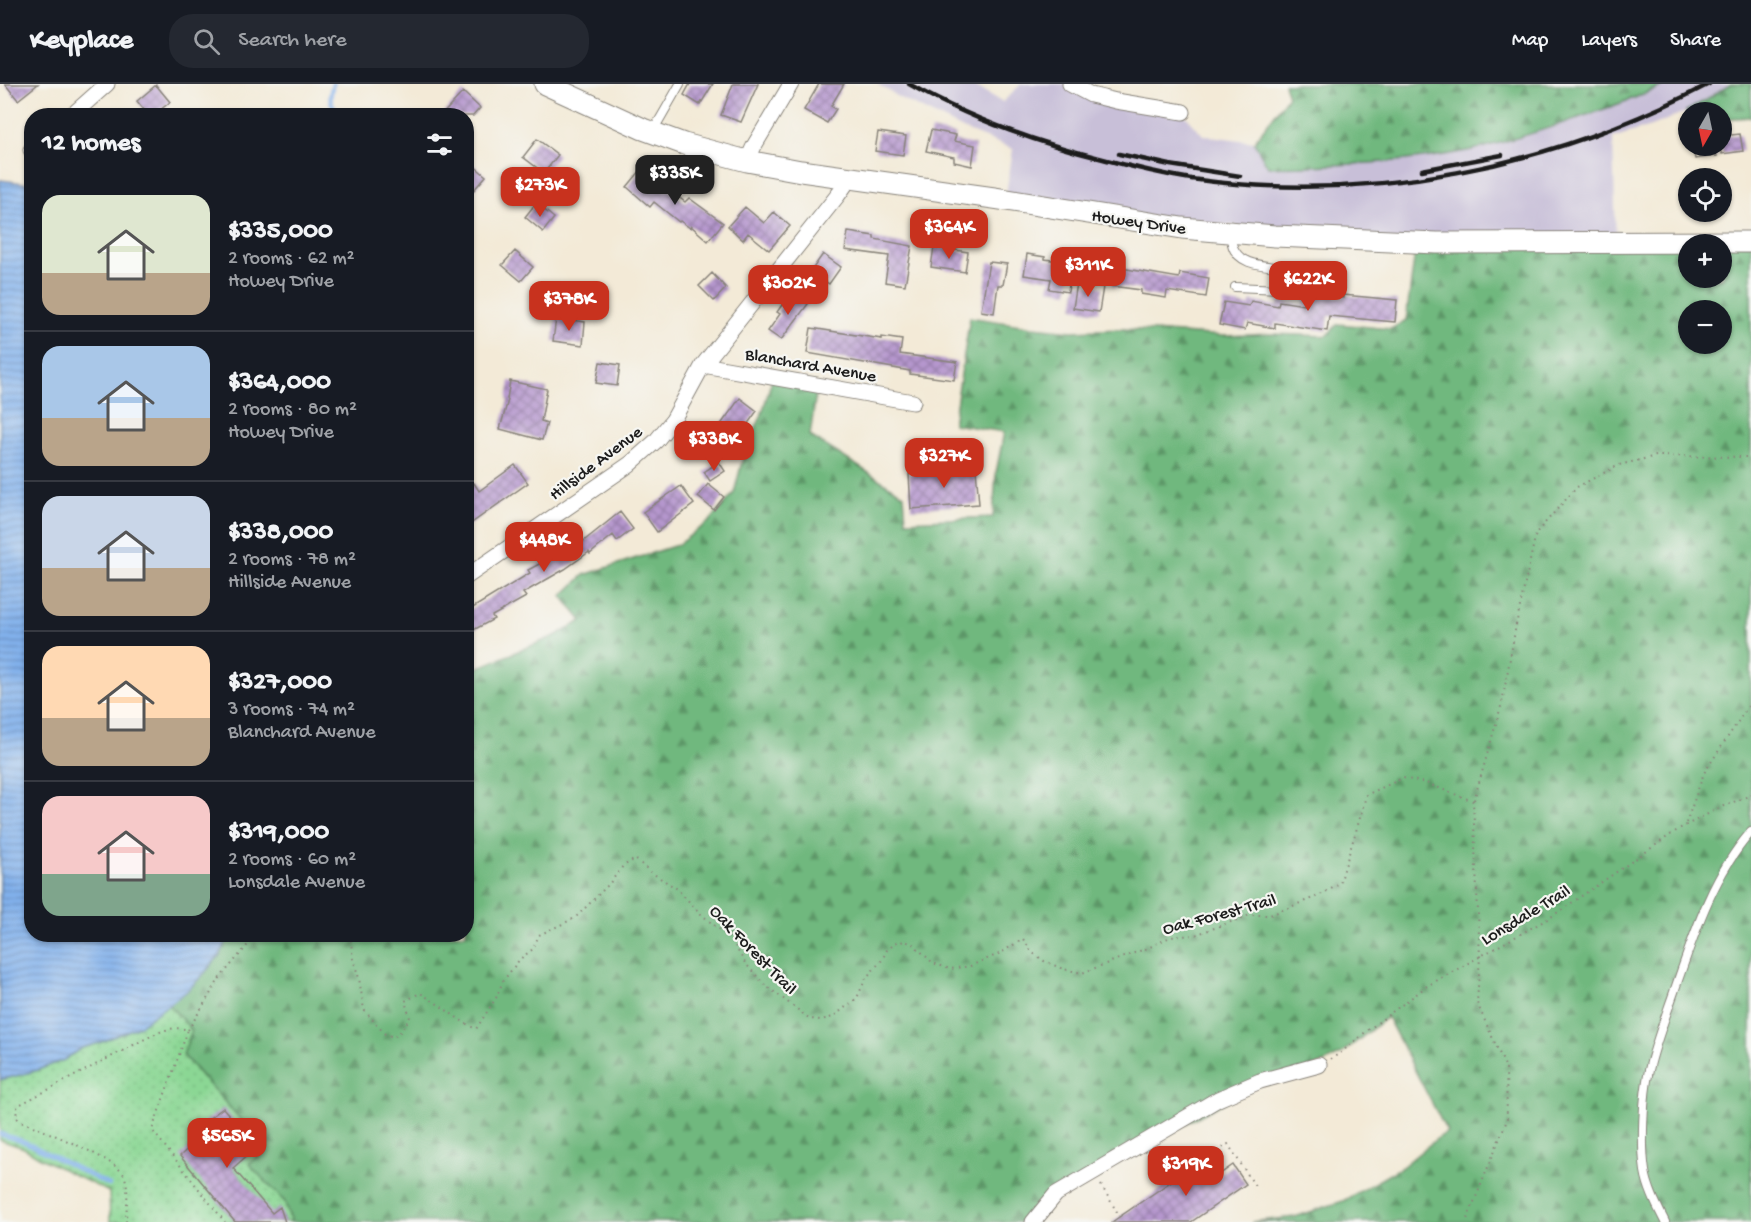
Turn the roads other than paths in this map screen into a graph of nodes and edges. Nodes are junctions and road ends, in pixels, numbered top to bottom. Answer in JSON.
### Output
{"nodes":[{"id":1,"x":107,"y":84,"type":"edge"},
{"id":2,"x":545,"y":84,"type":"edge"},
{"id":3,"x":680,"y":84,"type":"edge"},
{"id":4,"x":791,"y":84,"type":"edge"},
{"id":5,"x":1070,"y":84,"type":"edge"},
{"id":6,"x":80,"y":108,"type":"edge"},
{"id":7,"x":1183,"y":112,"type":"dead end"},
{"id":8,"x":652,"y":133,"type":"junction"},
{"id":9,"x":747,"y":161,"type":"junction"},
{"id":10,"x":850,"y":178,"type":"junction"},
{"id":11,"x":1231,"y":232,"type":"junction"},
{"id":12,"x":1751,"y":242,"type":"edge"},
{"id":13,"x":1235,"y":287,"type":"dead end"},
{"id":14,"x":703,"y":365,"type":"junction"},
{"id":15,"x":913,"y":402,"type":"dead end"},
{"id":16,"x":474,"y":572,"type":"edge"},
{"id":17,"x":1751,"y":832,"type":"edge"},
{"id":18,"x":1319,"y":1065,"type":"road end"},
{"id":19,"x":1033,"y":1222,"type":"edge"},
{"id":20,"x":1665,"y":1222,"type":"edge"}],
"edges":[{"from":1,"to":6,"type":"street"},
{"from":2,"to":8,"type":"main road","name":"Howey Drive"},
{"from":3,"to":8,"type":"lane"},
{"from":4,"to":9,"type":"street"},
{"from":5,"to":7,"type":"street"},
{"from":8,"to":9,"type":"main road","name":"Howey Drive"},
{"from":9,"to":10,"type":"main road","name":"Howey Drive"},
{"from":10,"to":11,"type":"main road","name":"Howey Drive"},
{"from":10,"to":14,"type":"street","name":"Hillside Avenue"},
{"from":11,"to":12,"type":"main road","name":"Howey Drive"},
{"from":11,"to":13,"type":"lane"},
{"from":14,"to":15,"type":"street","name":"Blanchard Avenue"},
{"from":14,"to":16,"type":"street","name":"Hillside Avenue"},
{"from":17,"to":20,"type":"lane"},
{"from":18,"to":19,"type":"street"}]}
